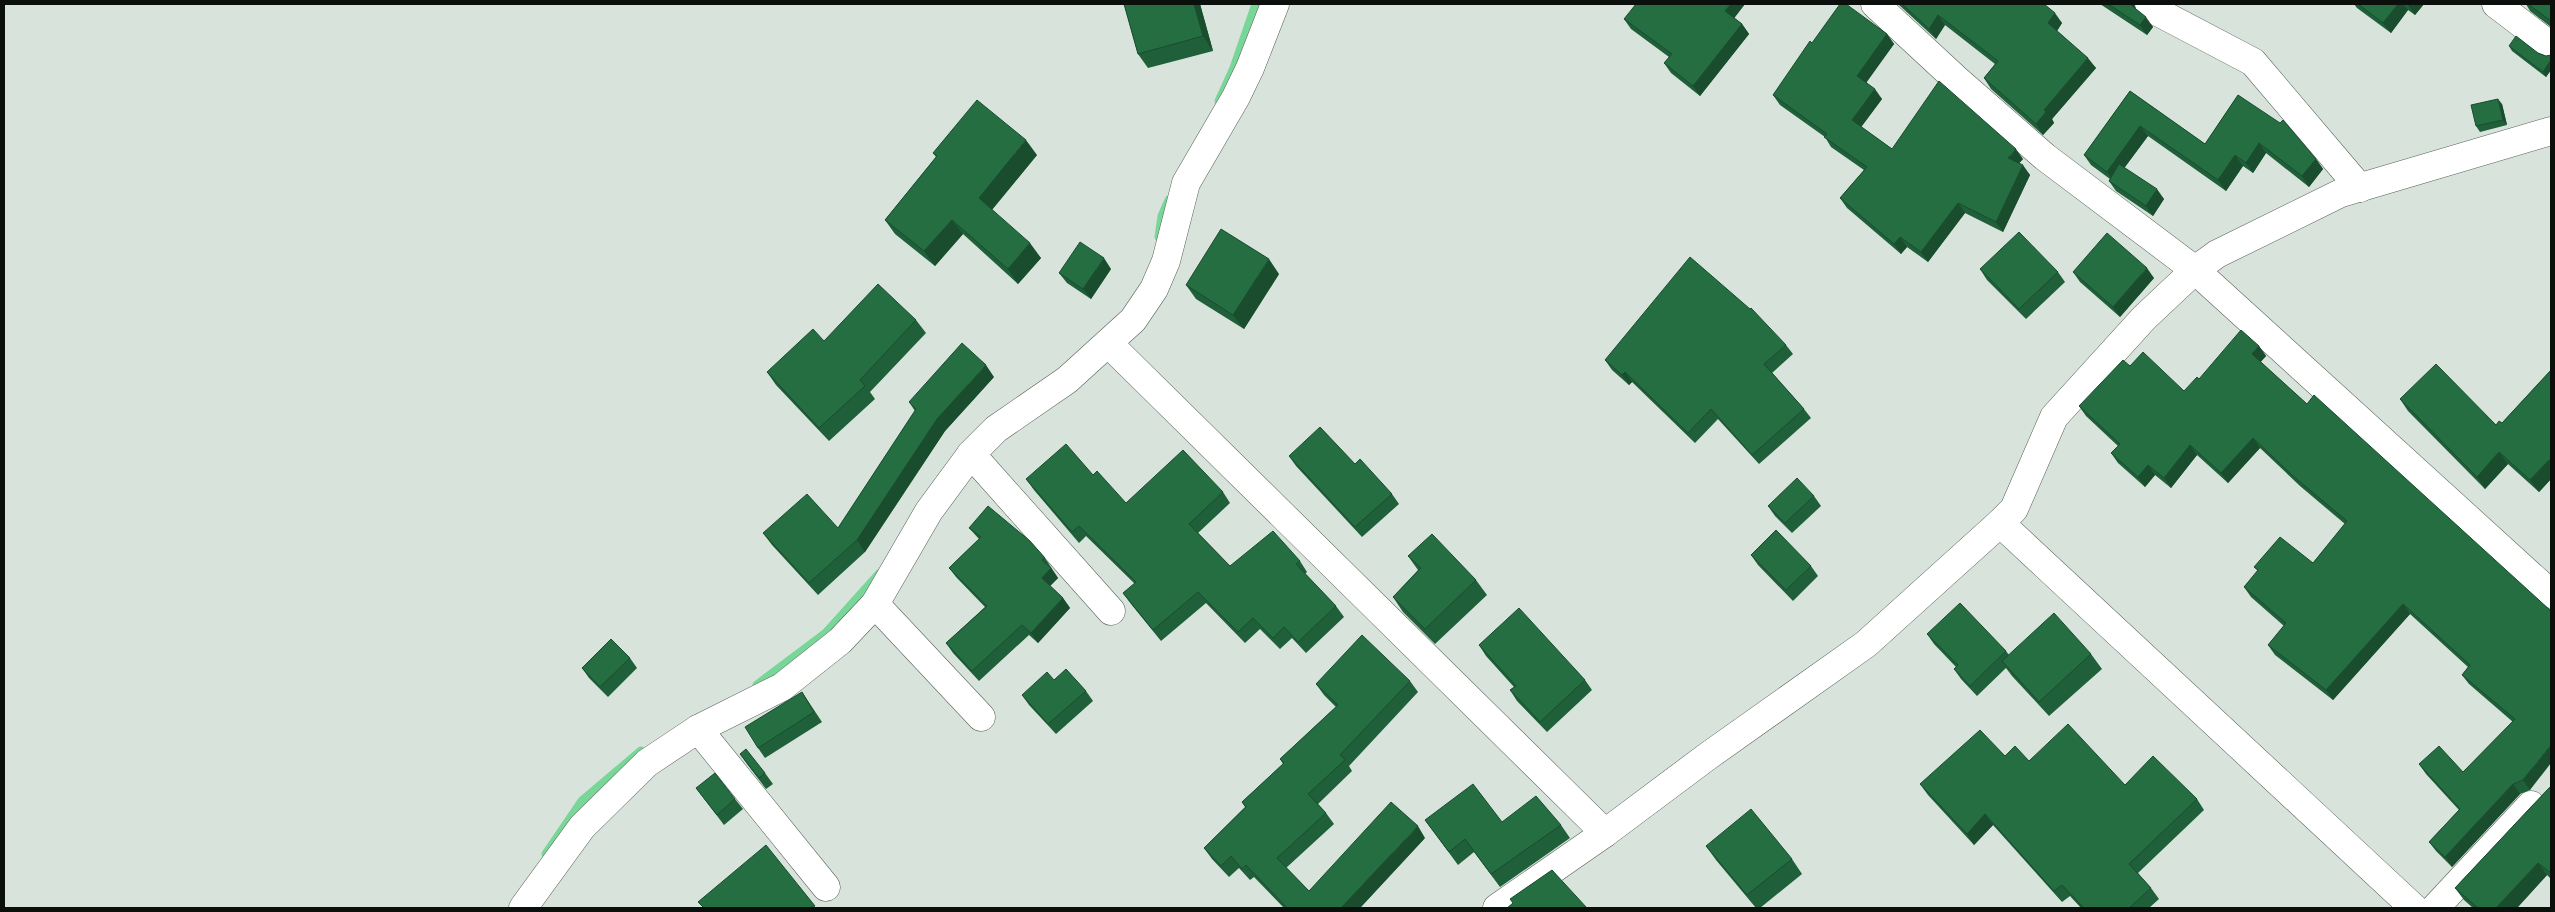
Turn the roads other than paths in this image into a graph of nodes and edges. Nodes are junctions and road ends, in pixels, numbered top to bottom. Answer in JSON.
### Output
{"nodes":[{"id":1,"x":1275,"y":4,"type":"edge"},
{"id":2,"x":1875,"y":4,"type":"edge"},
{"id":3,"x":2149,"y":4,"type":"edge"},
{"id":4,"x":2496,"y":4,"type":"edge"},
{"id":5,"x":2551,"y":46,"type":"edge"},
{"id":6,"x":2551,"y":131,"type":"edge"},
{"id":7,"x":2360,"y":188,"type":"junction"},
{"id":8,"x":2195,"y":270,"type":"junction"},
{"id":9,"x":1109,"y":344,"type":"junction"},
{"id":10,"x":971,"y":454,"type":"junction"},
{"id":11,"x":2000,"y":523,"type":"junction"},
{"id":12,"x":2551,"y":594,"type":"edge"},
{"id":13,"x":875,"y":604,"type":"junction"},
{"id":14,"x":1111,"y":610,"type":"dead end"},
{"id":15,"x":981,"y":717,"type":"dead end"},
{"id":16,"x":698,"y":729,"type":"junction"},
{"id":17,"x":2531,"y":805,"type":"edge"},
{"id":18,"x":1604,"y":833,"type":"junction"},
{"id":19,"x":826,"y":886,"type":"dead end"},
{"id":20,"x":523,"y":908,"type":"edge"},
{"id":21,"x":1497,"y":908,"type":"edge"},
{"id":22,"x":2414,"y":908,"type":"edge"},
{"id":23,"x":2435,"y":908,"type":"edge"}],
"edges":[{"from":1,"to":9,"type":"street"},
{"from":2,"to":8,"type":"street"},
{"from":3,"to":7,"type":"street"},
{"from":4,"to":5,"type":"street"},
{"from":6,"to":7,"type":"street"},
{"from":7,"to":8,"type":"street"},
{"from":8,"to":11,"type":"street"},
{"from":8,"to":12,"type":"street"},
{"from":9,"to":10,"type":"street"},
{"from":9,"to":18,"type":"street"},
{"from":10,"to":13,"type":"street"},
{"from":10,"to":14,"type":"street"},
{"from":11,"to":18,"type":"street"},
{"from":11,"to":22,"type":"street"},
{"from":13,"to":15,"type":"street"},
{"from":13,"to":16,"type":"street"},
{"from":16,"to":19,"type":"street"},
{"from":16,"to":20,"type":"street"},
{"from":17,"to":23,"type":"street"},
{"from":18,"to":21,"type":"street"}]}
